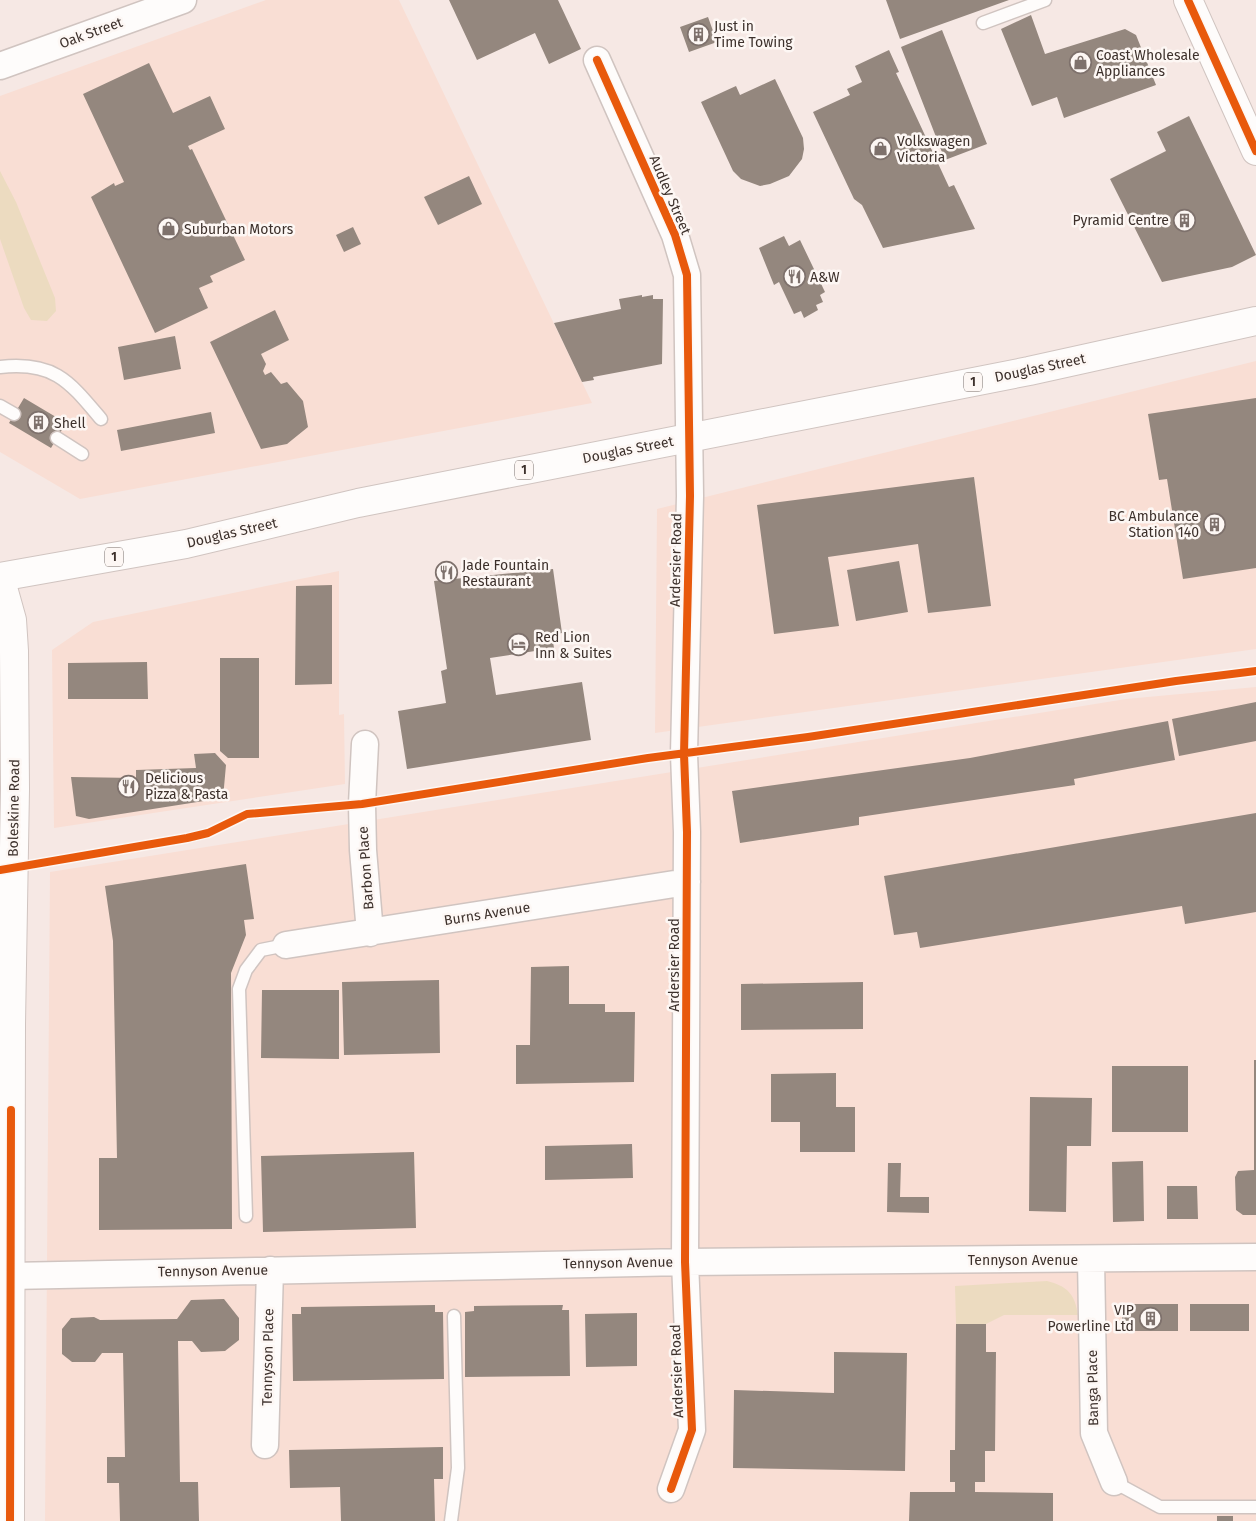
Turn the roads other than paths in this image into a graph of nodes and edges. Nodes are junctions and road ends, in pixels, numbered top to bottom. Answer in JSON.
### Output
{"nodes":[{"id":1,"x":183,"y":0,"type":"edge"},
{"id":2,"x":1045,"y":0,"type":"edge"},
{"id":3,"x":1188,"y":0,"type":"edge"},
{"id":4,"x":983,"y":22,"type":"dead end"},
{"id":5,"x":597,"y":60,"type":"dead end"},
{"id":6,"x":0,"y":66,"type":"edge"},
{"id":7,"x":1256,"y":150,"type":"edge"},
{"id":8,"x":1256,"y":321,"type":"edge"},
{"id":9,"x":0,"y":367,"type":"edge"},
{"id":10,"x":0,"y":406,"type":"edge"},
{"id":11,"x":14,"y":414,"type":"dead end"},
{"id":12,"x":101,"y":419,"type":"dead end"},
{"id":13,"x":57,"y":438,"type":"dead end"},
{"id":14,"x":689,"y":438,"type":"junction"},
{"id":15,"x":82,"y":454,"type":"dead end"},
{"id":16,"x":0,"y":577,"type":"edge"},
{"id":17,"x":365,"y":744,"type":"dead end"},
{"id":18,"x":687,"y":882,"type":"junction"},
{"id":19,"x":370,"y":932,"type":"junction"},
{"id":20,"x":286,"y":945,"type":"joint"},
{"id":21,"x":246,"y":1216,"type":"dead end"},
{"id":22,"x":1256,"y":1257,"type":"edge"},
{"id":23,"x":1091,"y":1259,"type":"junction"},
{"id":24,"x":685,"y":1262,"type":"junction"},
{"id":25,"x":270,"y":1270,"type":"junction"},
{"id":26,"x":10,"y":1276,"type":"junction"},
{"id":27,"x":454,"y":1316,"type":"dead end"},
{"id":28,"x":6,"y":1427,"type":"edge"},
{"id":29,"x":266,"y":1444,"type":"dead end"},
{"id":30,"x":1114,"y":1482,"type":"joint"},
{"id":31,"x":671,"y":1489,"type":"dead end"},
{"id":32,"x":1256,"y":1507,"type":"edge"},
{"id":33,"x":10,"y":1521,"type":"edge"},
{"id":34,"x":450,"y":1521,"type":"edge"}],
"edges":[{"from":1,"to":6,"type":"street","name":"Oak Street"},
{"from":2,"to":4,"type":"lane"},
{"from":3,"to":7,"type":"main road"},
{"from":5,"to":14,"type":"street","name":"Audley Street"},
{"from":8,"to":14,"type":"main road","name":"Douglas Street","number":"1"},
{"from":9,"to":12,"type":"lane"},
{"from":10,"to":11,"type":"lane"},
{"from":13,"to":15,"type":"lane"},
{"from":14,"to":16,"type":"main road","name":"Douglas Street","number":"1"},
{"from":14,"to":18,"type":"street","name":"Ardersier Road"},
{"from":16,"to":26,"type":"main road","name":"Boleskine Road"},
{"from":17,"to":19,"type":"street","name":"Barbon Place"},
{"from":18,"to":19,"type":"street","name":"Burns Avenue"},
{"from":18,"to":24,"type":"street","name":"Ardersier Road"},
{"from":19,"to":20,"type":"street","name":"Burns Avenue"},
{"from":20,"to":21,"type":"lane"},
{"from":22,"to":23,"type":"street","name":"Tennyson Avenue"},
{"from":23,"to":24,"type":"street","name":"Tennyson Avenue"},
{"from":23,"to":30,"type":"street","name":"Banga Place"},
{"from":24,"to":25,"type":"street","name":"Tennyson Avenue"},
{"from":24,"to":31,"type":"street","name":"Ardersier Road"},
{"from":25,"to":26,"type":"street","name":"Tennyson Avenue"},
{"from":25,"to":29,"type":"street","name":"Tennyson Place"},
{"from":26,"to":28,"type":"main road","name":"Boleskine Road"},
{"from":27,"to":34,"type":"lane"},
{"from":28,"to":33,"type":"main road","name":"Boleskine Road"},
{"from":30,"to":32,"type":"lane"}]}
